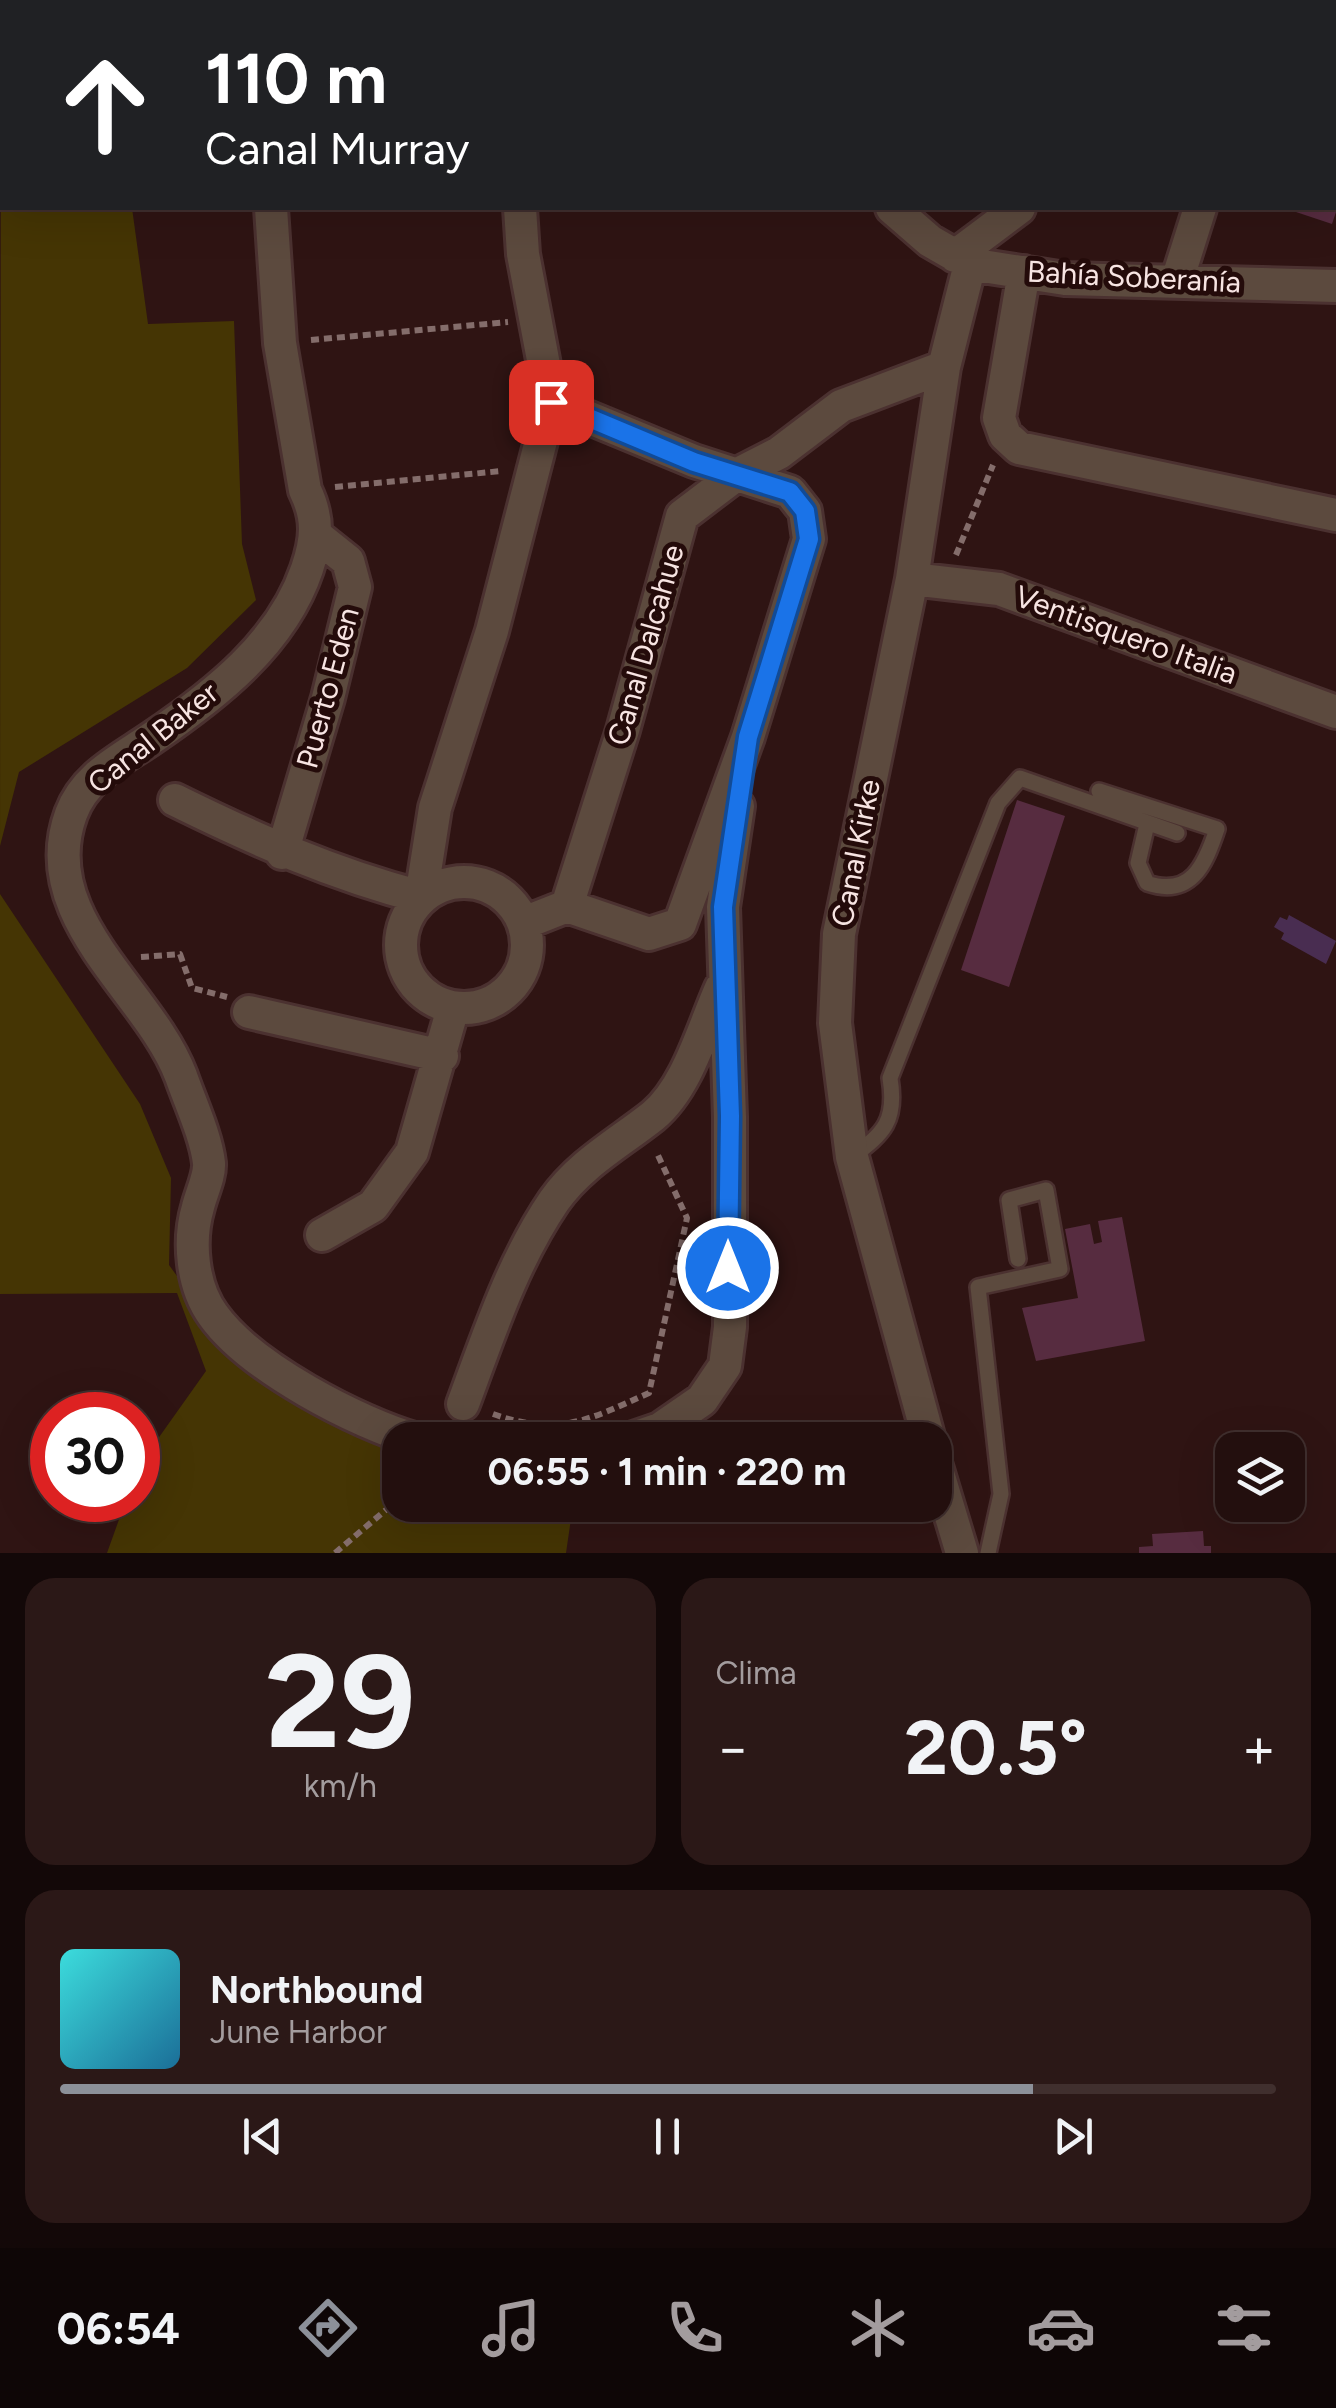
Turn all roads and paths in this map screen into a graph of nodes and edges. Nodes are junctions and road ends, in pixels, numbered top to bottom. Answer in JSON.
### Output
{"nodes":[{"id":1,"x":271,"y":210,"type":"edge"},
{"id":2,"x":520,"y":210,"type":"edge"},
{"id":3,"x":895,"y":210,"type":"edge"},
{"id":4,"x":1017,"y":210,"type":"edge"},
{"id":5,"x":1199,"y":210,"type":"edge"},
{"id":6,"x":963,"y":260,"type":"junction"},
{"id":7,"x":1024,"y":272,"type":"junction"},
{"id":8,"x":1176,"y":281,"type":"junction"},
{"id":9,"x":1336,"y":286,"type":"edge"},
{"id":10,"x":534,"y":319,"type":"junction"},
{"id":11,"x":280,"y":343,"type":"junction"},
{"id":12,"x":944,"y":366,"type":"junction"},
{"id":13,"x":551,"y":402,"type":"junction"},
{"id":14,"x":1005,"y":435,"type":"junction"},
{"id":15,"x":533,"y":468,"type":"junction"},
{"id":16,"x":736,"y":474,"type":"junction"},
{"id":17,"x":305,"y":490,"type":"junction"},
{"id":18,"x":1336,"y":515,"type":"edge"},
{"id":19,"x":318,"y":536,"type":"junction"},
{"id":20,"x":912,"y":579,"type":"junction"},
{"id":21,"x":946,"y":580,"type":"junction"},
{"id":22,"x":1336,"y":712,"type":"edge"},
{"id":23,"x":748,"y":737,"type":"junction"},
{"id":24,"x":1098,"y":791,"type":"dead end"},
{"id":25,"x":174,"y":800,"type":"dead end"},
{"id":26,"x":1147,"y":824,"type":"junction"},
{"id":27,"x":1178,"y":832,"type":"dead end"},
{"id":28,"x":282,"y":853,"type":"junction"},
{"id":29,"x":421,"y":897,"type":"junction"},
{"id":30,"x":567,"y":906,"type":"junction"},
{"id":31,"x":524,"y":923,"type":"junction"},
{"id":32,"x":116,"y":976,"type":"junction"},
{"id":33,"x":725,"y":980,"type":"junction"},
{"id":34,"x":452,"y":1008,"type":"junction"},
{"id":35,"x":249,"y":1012,"type":"joint"},
{"id":36,"x":442,"y":1056,"type":"junction"},
{"id":37,"x":642,"y":1121,"type":"junction"},
{"id":38,"x":852,"y":1158,"type":"junction"},
{"id":39,"x":322,"y":1235,"type":"dead end"},
{"id":40,"x":1018,"y":1259,"type":"dead end"},
{"id":41,"x":463,"y":1404,"type":"joint"},
{"id":42,"x":670,"y":1422,"type":"edge"},
{"id":43,"x":924,"y":1422,"type":"edge"},
{"id":44,"x":382,"y":1430,"type":"edge"},
{"id":45,"x":382,"y":1513,"type":"edge"},
{"id":46,"x":952,"y":1520,"type":"edge"},
{"id":47,"x":335,"y":1553,"type":"edge"},
{"id":48,"x":962,"y":1553,"type":"edge"},
{"id":49,"x":988,"y":1553,"type":"edge"}],
"edges":[{"from":1,"to":11,"type":"street"},
{"from":2,"to":10,"type":"street"},
{"from":3,"to":6,"type":"street","name":"Bahía Soberanía"},
{"from":4,"to":6,"type":"street"},
{"from":5,"to":8,"type":"street"},
{"from":6,"to":7,"type":"street","name":"Bahía Soberanía"},
{"from":6,"to":12,"type":"street","name":"Canal Kirke"},
{"from":7,"to":8,"type":"street","name":"Bahía Soberanía"},
{"from":7,"to":14,"type":"street"},
{"from":8,"to":9,"type":"street","name":"Bahía Soberanía"},
{"from":10,"to":11,"type":"path"},
{"from":10,"to":13,"type":"street"},
{"from":11,"to":17,"type":"street"},
{"from":12,"to":16,"type":"street","name":"Canal Dalcahue"},
{"from":12,"to":20,"type":"street","name":"Canal Kirke"},
{"from":13,"to":15,"type":"street"},
{"from":13,"to":16,"type":"street"},
{"from":14,"to":18,"type":"street"},
{"from":14,"to":21,"type":"path"},
{"from":15,"to":17,"type":"path"},
{"from":15,"to":29,"type":"street"},
{"from":16,"to":23,"type":"street"},
{"from":16,"to":30,"type":"street","name":"Canal Dalcahue"},
{"from":17,"to":19,"type":"street"},
{"from":19,"to":28,"type":"street","name":"Puerto Eden"},
{"from":19,"to":32,"type":"street","name":"Canal Baker"},
{"from":20,"to":21,"type":"street","name":"Ventisquero Italia"},
{"from":20,"to":38,"type":"street","name":"Canal Kirke"},
{"from":21,"to":22,"type":"street","name":"Ventisquero Italia"},
{"from":23,"to":30,"type":"street"},
{"from":23,"to":33,"type":"street"},
{"from":24,"to":26,"type":"lane"},
{"from":25,"to":28,"type":"street"},
{"from":26,"to":27,"type":"lane"},
{"from":26,"to":38,"type":"lane"},
{"from":28,"to":29,"type":"street"},
{"from":29,"to":31,"type":"street"},
{"from":29,"to":34,"type":"street"},
{"from":30,"to":31,"type":"street"},
{"from":31,"to":34,"type":"street"},
{"from":32,"to":35,"type":"path"},
{"from":32,"to":44,"type":"street","name":"Canal Baker"},
{"from":33,"to":37,"type":"street"},
{"from":33,"to":42,"type":"street"},
{"from":34,"to":36,"type":"street"},
{"from":35,"to":36,"type":"street"},
{"from":36,"to":39,"type":"street"},
{"from":37,"to":41,"type":"street"},
{"from":37,"to":41,"type":"path"},
{"from":38,"to":43,"type":"street","name":"Canal Kirke"},
{"from":40,"to":49,"type":"lane"},
{"from":45,"to":47,"type":"path"},
{"from":46,"to":48,"type":"street"}]}
